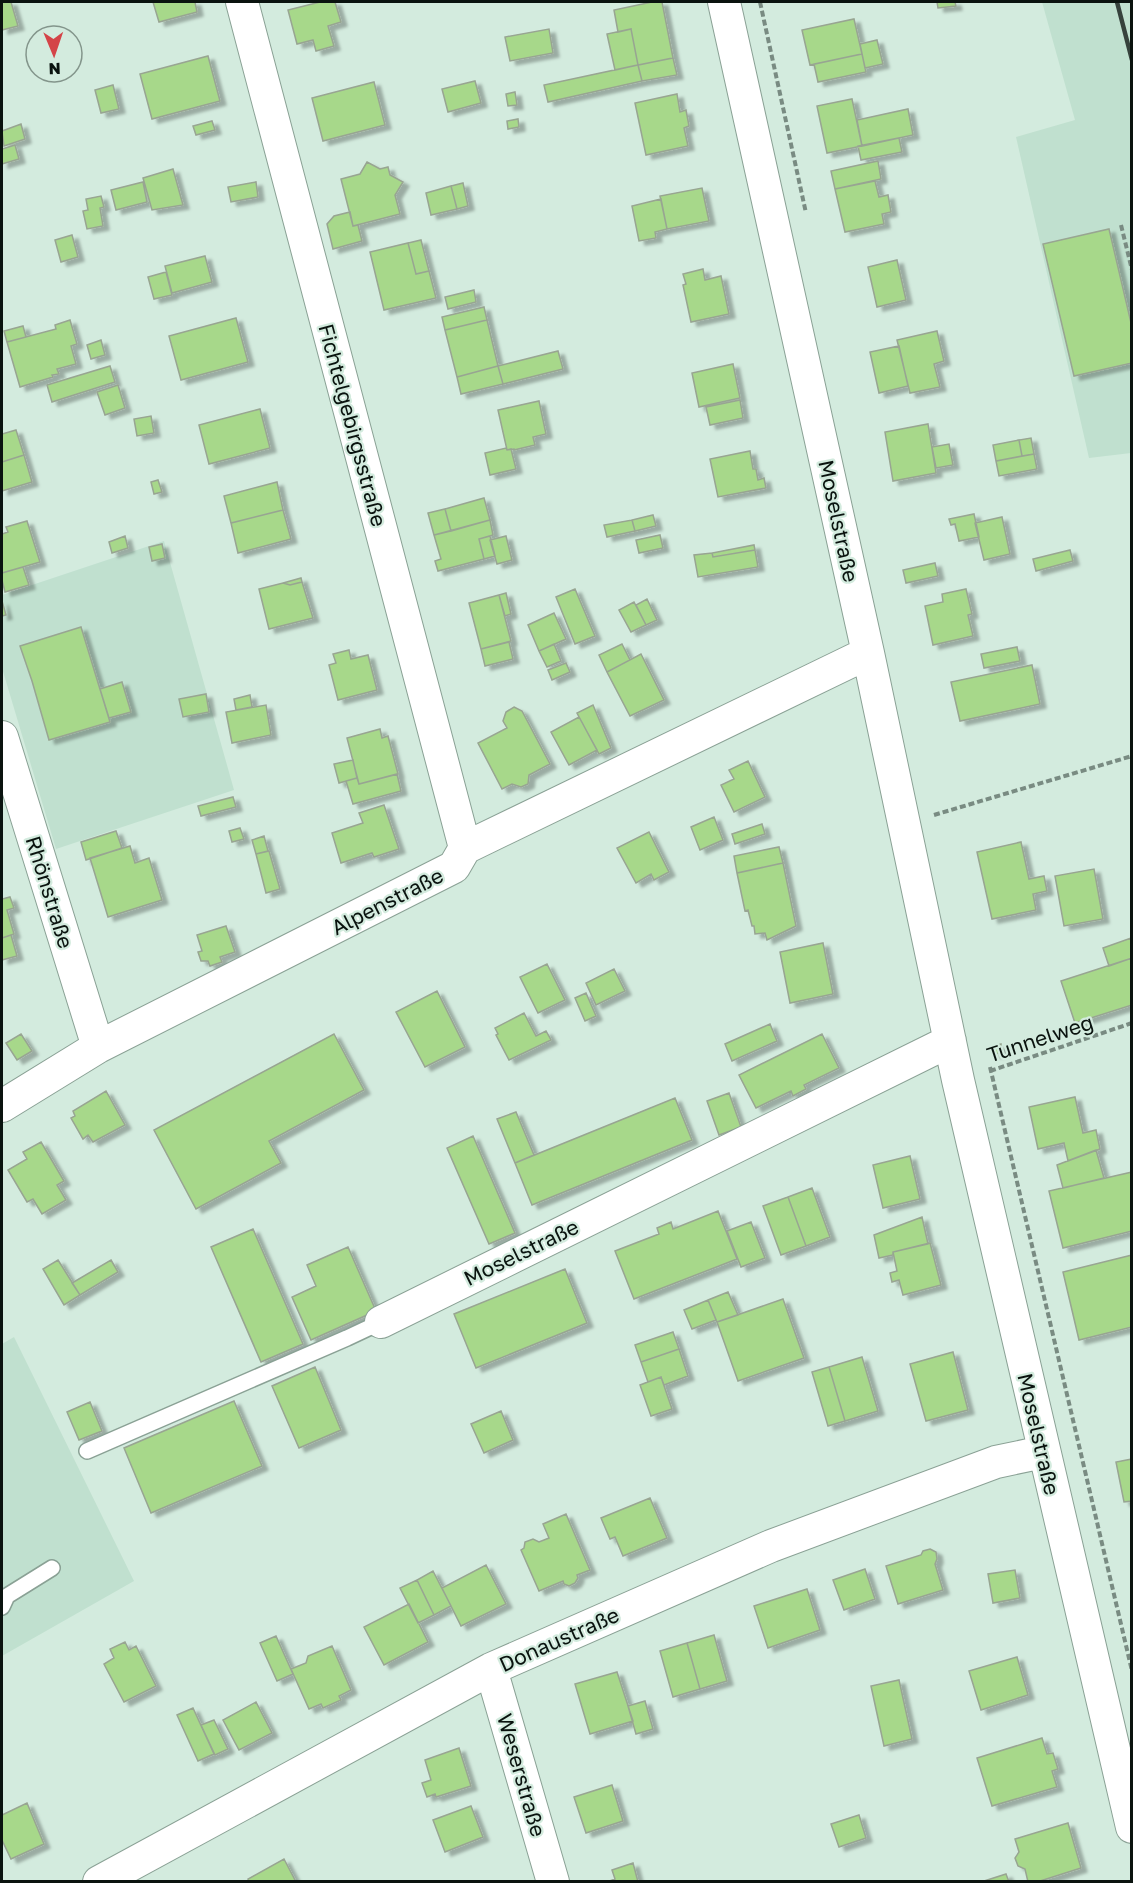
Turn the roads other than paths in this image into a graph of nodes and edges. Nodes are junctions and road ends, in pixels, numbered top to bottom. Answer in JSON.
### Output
{"nodes":[{"id":1,"x":242,"y":2,"type":"edge"},
{"id":2,"x":724,"y":2,"type":"edge"},
{"id":3,"x":868,"y":653,"type":"junction"},
{"id":4,"x":2,"y":737,"type":"edge"},
{"id":5,"x":465,"y":848,"type":"junction"},
{"id":6,"x":950,"y":1041,"type":"junction"},
{"id":7,"x":98,"y":1047,"type":"junction"},
{"id":8,"x":2,"y":1106,"type":"edge"},
{"id":9,"x":381,"y":1322,"type":"joint"},
{"id":10,"x":87,"y":1452,"type":"dead end"},
{"id":11,"x":1043,"y":1452,"type":"junction"},
{"id":12,"x":52,"y":1568,"type":"dead end"},
{"id":13,"x":2,"y":1607,"type":"edge"},
{"id":14,"x":491,"y":1669,"type":"junction"},
{"id":15,"x":1131,"y":1827,"type":"edge"},
{"id":16,"x":99,"y":1881,"type":"edge"},
{"id":17,"x":552,"y":1881,"type":"edge"}],
"edges":[{"from":1,"to":5,"type":"street","name":"Fichtelgebirgsstraße"},
{"from":2,"to":3,"type":"street","name":"Moselstraße"},
{"from":3,"to":5,"type":"street","name":"Alpenstraße"},
{"from":3,"to":6,"type":"street","name":"Moselstraße"},
{"from":4,"to":7,"type":"street","name":"Rhönstraße"},
{"from":5,"to":7,"type":"street","name":"Alpenstraße"},
{"from":6,"to":9,"type":"street","name":"Moselstraße"},
{"from":6,"to":11,"type":"street","name":"Moselstraße"},
{"from":7,"to":8,"type":"street","name":"Alpenstraße"},
{"from":9,"to":10,"type":"lane","name":"Moselstraße"},
{"from":11,"to":14,"type":"street","name":"Donaustraße"},
{"from":11,"to":15,"type":"street","name":"Moselstraße"},
{"from":12,"to":13,"type":"lane"},
{"from":14,"to":16,"type":"street","name":"Donaustraße"},
{"from":14,"to":17,"type":"street","name":"Weserstraße"}]}
